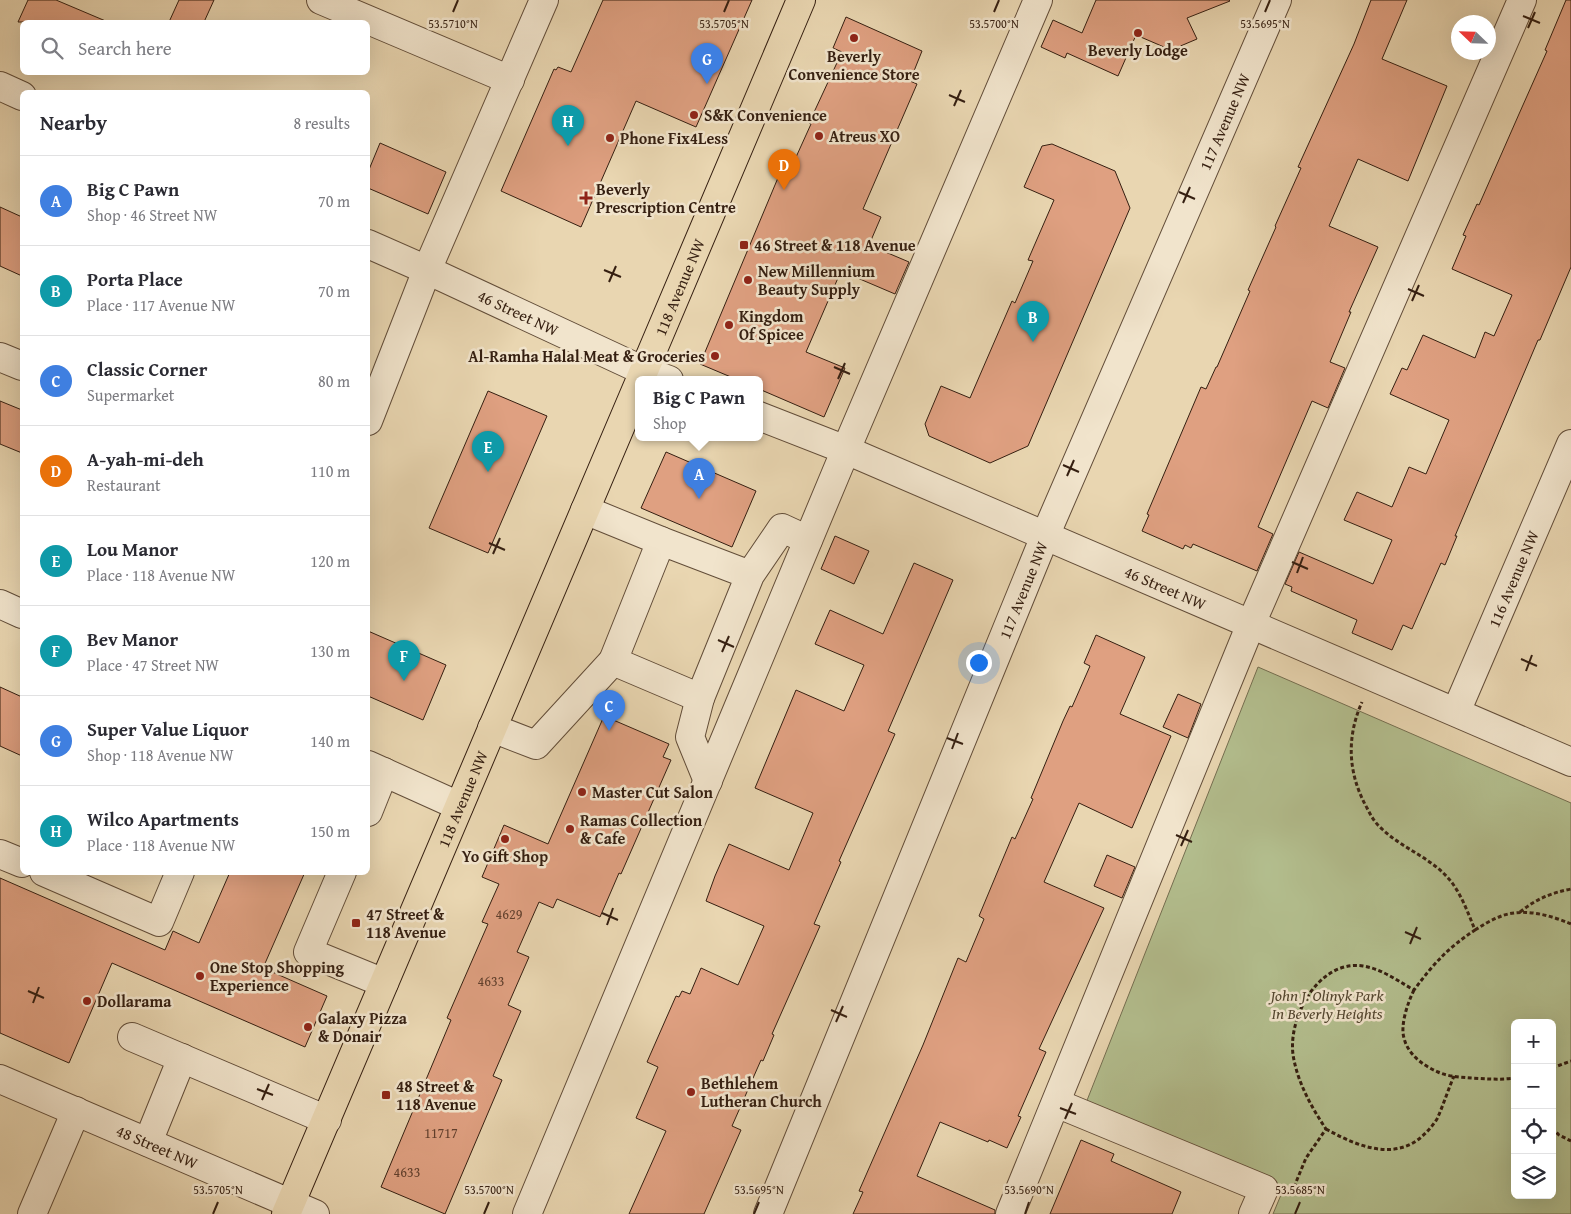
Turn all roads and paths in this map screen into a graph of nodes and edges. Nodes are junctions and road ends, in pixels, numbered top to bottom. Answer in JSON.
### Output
{"nodes":[{"id":1,"x":321,"y":0,"type":"edge"},
{"id":2,"x":544,"y":0,"type":"edge"},
{"id":3,"x":801,"y":0,"type":"edge"},
{"id":4,"x":1038,"y":0,"type":"edge"},
{"id":5,"x":1277,"y":0,"type":"edge"},
{"id":6,"x":1522,"y":0,"type":"edge"},
{"id":7,"x":368,"y":20,"type":"edge"},
{"id":8,"x":370,"y":21,"type":"edge"},
{"id":9,"x":510,"y":80,"type":"junction"},
{"id":10,"x":0,"y":86,"type":"edge"},
{"id":11,"x":20,"y":95,"type":"edge"},
{"id":12,"x":370,"y":245,"type":"edge"},
{"id":13,"x":427,"y":270,"type":"junction"},
{"id":14,"x":0,"y":357,"type":"edge"},
{"id":15,"x":20,"y":365,"type":"edge"},
{"id":16,"x":642,"y":376,"type":"edge"},
{"id":17,"x":649,"y":376,"type":"edge"},
{"id":18,"x":635,"y":406,"type":"edge"},
{"id":19,"x":370,"y":416,"type":"edge"},
{"id":20,"x":763,"y":418,"type":"edge"},
{"id":21,"x":1571,"y":444,"type":"edge"},
{"id":22,"x":846,"y":450,"type":"junction"},
{"id":23,"x":585,"y":510,"type":"junction"},
{"id":24,"x":1045,"y":536,"type":"junction"},
{"id":25,"x":808,"y":540,"type":"junction"},
{"id":26,"x":661,"y":541,"type":"junction"},
{"id":27,"x":750,"y":574,"type":"junction"},
{"id":28,"x":0,"y":604,"type":"edge"},
{"id":29,"x":20,"y":613,"type":"edge"},
{"id":30,"x":1251,"y":624,"type":"junction"},
{"id":31,"x":612,"y":661,"type":"junction"},
{"id":32,"x":1374,"y":677,"type":"junction"},
{"id":33,"x":700,"y":698,"type":"junction"},
{"id":34,"x":1456,"y":712,"type":"junction"},
{"id":35,"x":492,"y":728,"type":"junction"},
{"id":36,"x":1571,"y":762,"type":"edge"},
{"id":37,"x":376,"y":768,"type":"edge"},
{"id":38,"x":708,"y":780,"type":"junction"},
{"id":39,"x":370,"y":801,"type":"edge"},
{"id":40,"x":459,"y":806,"type":"junction"},
{"id":41,"x":0,"y":854,"type":"edge"},
{"id":42,"x":20,"y":862,"type":"edge"},
{"id":43,"x":51,"y":875,"type":"edge"},
{"id":44,"x":179,"y":875,"type":"edge"},
{"id":45,"x":341,"y":875,"type":"edge"},
{"id":46,"x":1571,"y":889,"type":"edge"},
{"id":47,"x":1519,"y":912,"type":"junction"},
{"id":48,"x":1571,"y":924,"type":"edge"},
{"id":49,"x":1475,"y":930,"type":"junction"},
{"id":50,"x":384,"y":983,"type":"junction"},
{"id":51,"x":1414,"y":990,"type":"junction"},
{"id":52,"x":132,"y":1037,"type":"dead end"},
{"id":53,"x":182,"y":1058,"type":"junction"},
{"id":54,"x":1571,"y":1061,"type":"edge"},
{"id":55,"x":1556,"y":1067,"type":"edge"},
{"id":56,"x":1454,"y":1076,"type":"junction"},
{"id":57,"x":1511,"y":1078,"type":"edge"},
{"id":58,"x":0,"y":1079,"type":"edge"},
{"id":59,"x":1056,"y":1103,"type":"junction"},
{"id":60,"x":76,"y":1111,"type":"junction"},
{"id":61,"x":327,"y":1120,"type":"junction"},
{"id":62,"x":1326,"y":1129,"type":"junction"},
{"id":63,"x":1556,"y":1131,"type":"edge"},
{"id":64,"x":1571,"y":1141,"type":"edge"},
{"id":65,"x":148,"y":1142,"type":"junction"},
{"id":66,"x":1259,"y":1202,"type":"edge"},
{"id":67,"x":289,"y":1209,"type":"edge"},
{"id":68,"x":32,"y":1214,"type":"edge"},
{"id":69,"x":315,"y":1214,"type":"edge"},
{"id":70,"x":528,"y":1214,"type":"edge"},
{"id":71,"x":768,"y":1214,"type":"edge"},
{"id":72,"x":1010,"y":1214,"type":"edge"}],
"edges":[{"from":1,"to":7,"type":"street"},
{"from":2,"to":9,"type":"street"},
{"from":3,"to":17,"type":"main road","name":"118 Avenue NW"},
{"from":4,"to":22,"type":"street"},
{"from":5,"to":24,"type":"street","name":"117 Avenue NW"},
{"from":6,"to":30,"type":"street"},
{"from":8,"to":9,"type":"street"},
{"from":9,"to":13,"type":"street"},
{"from":10,"to":11,"type":"street"},
{"from":12,"to":13,"type":"street","name":"46 Street NW"},
{"from":13,"to":16,"type":"street","name":"46 Street NW"},
{"from":13,"to":19,"type":"street"},
{"from":14,"to":15,"type":"street"},
{"from":18,"to":23,"type":"main road","name":"118 Avenue NW"},
{"from":20,"to":22,"type":"street","name":"46 Street NW"},
{"from":21,"to":34,"type":"street","name":"116 Avenue NW"},
{"from":22,"to":24,"type":"street","name":"46 Street NW"},
{"from":22,"to":25,"type":"street"},
{"from":23,"to":26,"type":"street"},
{"from":23,"to":35,"type":"main road","name":"118 Avenue NW"},
{"from":24,"to":30,"type":"street","name":"46 Street NW"},
{"from":24,"to":71,"type":"street","name":"117 Avenue NW"},
{"from":25,"to":27,"type":"street"},
{"from":25,"to":38,"type":"street"},
{"from":26,"to":27,"type":"street"},
{"from":26,"to":31,"type":"street"},
{"from":27,"to":33,"type":"street"},
{"from":28,"to":29,"type":"street"},
{"from":30,"to":32,"type":"street","name":"46 Street NW"},
{"from":30,"to":59,"type":"street"},
{"from":31,"to":33,"type":"street"},
{"from":31,"to":35,"type":"street"},
{"from":32,"to":34,"type":"street","name":"46 Street NW"},
{"from":32,"to":49,"type":"path"},
{"from":33,"to":38,"type":"street"},
{"from":34,"to":36,"type":"street","name":"46 Street NW"},
{"from":35,"to":40,"type":"main road","name":"118 Avenue NW"},
{"from":37,"to":39,"type":"street"},
{"from":37,"to":40,"type":"street"},
{"from":38,"to":70,"type":"street"},
{"from":40,"to":50,"type":"main road","name":"118 Avenue NW"},
{"from":41,"to":42,"type":"street"},
{"from":43,"to":44,"type":"street"},
{"from":45,"to":50,"type":"street"},
{"from":46,"to":47,"type":"path"},
{"from":47,"to":48,"type":"path"},
{"from":47,"to":49,"type":"path"},
{"from":49,"to":51,"type":"path"},
{"from":50,"to":61,"type":"main road","name":"118 Avenue NW"},
{"from":51,"to":56,"type":"path"},
{"from":51,"to":62,"type":"path"},
{"from":52,"to":53,"type":"street"},
{"from":53,"to":61,"type":"street"},
{"from":53,"to":65,"type":"street"},
{"from":54,"to":55,"type":"path"},
{"from":56,"to":57,"type":"path"},
{"from":56,"to":62,"type":"path"},
{"from":58,"to":60,"type":"street","name":"48 Street NW"},
{"from":59,"to":66,"type":"street"},
{"from":59,"to":72,"type":"street"},
{"from":60,"to":65,"type":"street","name":"48 Street NW"},
{"from":60,"to":68,"type":"street"},
{"from":61,"to":67,"type":"main road","name":"118 Avenue NW"},
{"from":62,"to":66,"type":"path"},
{"from":63,"to":64,"type":"path"},
{"from":65,"to":67,"type":"street","name":"48 Street NW"},
{"from":67,"to":69,"type":"street","name":"48 Street NW"}]}
